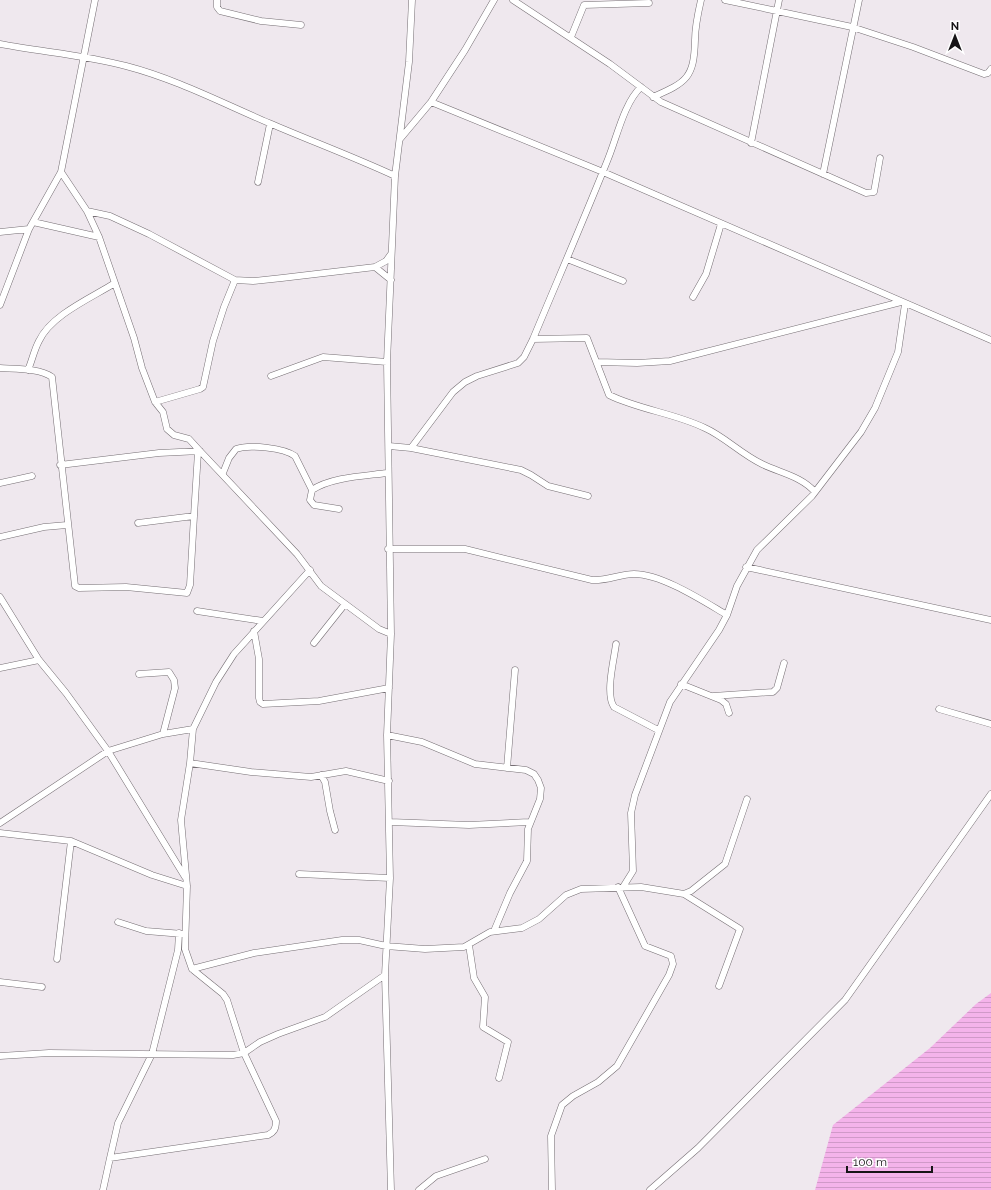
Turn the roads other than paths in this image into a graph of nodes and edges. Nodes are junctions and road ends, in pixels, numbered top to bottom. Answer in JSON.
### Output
{"nodes":[{"id":1,"x":95,"y":0,"type":"edge"},
{"id":2,"x":217,"y":0,"type":"edge"},
{"id":3,"x":412,"y":0,"type":"edge"},
{"id":4,"x":494,"y":0,"type":"edge"},
{"id":5,"x":513,"y":0,"type":"edge"},
{"id":6,"x":700,"y":0,"type":"edge"},
{"id":7,"x":725,"y":0,"type":"edge"},
{"id":8,"x":779,"y":0,"type":"edge"},
{"id":9,"x":859,"y":0,"type":"edge"},
{"id":10,"x":584,"y":2,"type":"edge"},
{"id":11,"x":649,"y":3,"type":"dead end"},
{"id":12,"x":776,"y":11,"type":"junction"},
{"id":13,"x":301,"y":26,"type":"dead end"},
{"id":14,"x":852,"y":27,"type":"junction"},
{"id":15,"x":571,"y":37,"type":"junction"},
{"id":16,"x":0,"y":44,"type":"edge"},
{"id":17,"x":84,"y":57,"type":"junction"},
{"id":18,"x":991,"y":69,"type":"edge"},
{"id":19,"x":641,"y":87,"type":"junction"},
{"id":20,"x":653,"y":97,"type":"junction"},
{"id":21,"x":431,"y":102,"type":"junction"},
{"id":22,"x":270,"y":124,"type":"junction"},
{"id":23,"x":400,"y":139,"type":"junction"},
{"id":24,"x":751,"y":143,"type":"junction"},
{"id":25,"x":880,"y":158,"type":"dead end"},
{"id":26,"x":61,"y":172,"type":"junction"},
{"id":27,"x":603,"y":172,"type":"junction"},
{"id":28,"x":823,"y":174,"type":"junction"},
{"id":29,"x":396,"y":176,"type":"junction"},
{"id":30,"x":258,"y":182,"type":"dead end"},
{"id":31,"x":87,"y":211,"type":"junction"},
{"id":32,"x":33,"y":222,"type":"junction"},
{"id":33,"x":721,"y":224,"type":"junction"},
{"id":34,"x":29,"y":229,"type":"junction"},
{"id":35,"x":0,"y":232,"type":"edge"},
{"id":36,"x":99,"y":237,"type":"junction"},
{"id":37,"x":391,"y":254,"type":"junction"},
{"id":38,"x":566,"y":259,"type":"junction"},
{"id":39,"x":375,"y":267,"type":"junction"},
{"id":40,"x":235,"y":280,"type":"junction"},
{"id":41,"x":391,"y":280,"type":"junction"},
{"id":42,"x":623,"y":281,"type":"dead end"},
{"id":43,"x":115,"y":283,"type":"junction"},
{"id":44,"x":693,"y":297,"type":"dead end"},
{"id":45,"x":903,"y":303,"type":"junction"},
{"id":46,"x":0,"y":305,"type":"edge"},
{"id":47,"x":533,"y":339,"type":"junction"},
{"id":48,"x":991,"y":340,"type":"edge"},
{"id":49,"x":387,"y":362,"type":"junction"},
{"id":50,"x":597,"y":362,"type":"junction"},
{"id":51,"x":0,"y":368,"type":"edge"},
{"id":52,"x":28,"y":370,"type":"junction"},
{"id":53,"x":271,"y":376,"type":"dead end"},
{"id":54,"x":155,"y":402,"type":"junction"},
{"id":55,"x":389,"y":446,"type":"junction"},
{"id":56,"x":411,"y":448,"type":"junction"},
{"id":57,"x":199,"y":452,"type":"junction"},
{"id":58,"x":60,"y":465,"type":"junction"},
{"id":59,"x":222,"y":474,"type":"junction"},
{"id":60,"x":387,"y":474,"type":"junction"},
{"id":61,"x":32,"y":476,"type":"dead end"},
{"id":62,"x":0,"y":483,"type":"edge"},
{"id":63,"x":312,"y":490,"type":"junction"},
{"id":64,"x":815,"y":492,"type":"junction"},
{"id":65,"x":588,"y":496,"type":"dead end"},
{"id":66,"x":339,"y":509,"type":"dead end"},
{"id":67,"x":194,"y":516,"type":"junction"},
{"id":68,"x":138,"y":523,"type":"dead end"},
{"id":69,"x":67,"y":525,"type":"junction"},
{"id":70,"x":0,"y":537,"type":"edge"},
{"id":71,"x":388,"y":549,"type":"junction"},
{"id":72,"x":746,"y":567,"type":"junction"},
{"id":73,"x":310,"y":570,"type":"junction"},
{"id":74,"x":0,"y":597,"type":"edge"},
{"id":75,"x":345,"y":604,"type":"junction"},
{"id":76,"x":197,"y":611,"type":"dead end"},
{"id":77,"x":727,"y":615,"type":"junction"},
{"id":78,"x":991,"y":620,"type":"edge"},
{"id":79,"x":263,"y":621,"type":"junction"},
{"id":80,"x":254,"y":631,"type":"junction"},
{"id":81,"x":391,"y":634,"type":"junction"},
{"id":82,"x":314,"y":643,"type":"dead end"},
{"id":83,"x":616,"y":644,"type":"dead end"},
{"id":84,"x":39,"y":660,"type":"junction"},
{"id":85,"x":784,"y":663,"type":"dead end"},
{"id":86,"x":0,"y":668,"type":"edge"},
{"id":87,"x":515,"y":670,"type":"dead end"},
{"id":88,"x":139,"y":674,"type":"dead end"},
{"id":89,"x":681,"y":684,"type":"junction"},
{"id":90,"x":389,"y":688,"type":"junction"},
{"id":91,"x":713,"y":696,"type":"junction"},
{"id":92,"x":939,"y":709,"type":"dead end"},
{"id":93,"x":729,"y":713,"type":"dead end"},
{"id":94,"x":991,"y":724,"type":"edge"},
{"id":95,"x":193,"y":729,"type":"junction"},
{"id":96,"x":658,"y":730,"type":"junction"},
{"id":97,"x":164,"y":734,"type":"junction"},
{"id":98,"x":387,"y":735,"type":"junction"},
{"id":99,"x":108,"y":751,"type":"junction"},
{"id":100,"x":190,"y":763,"type":"junction"},
{"id":101,"x":507,"y":768,"type":"junction"},
{"id":102,"x":321,"y":775,"type":"junction"},
{"id":103,"x":389,"y":781,"type":"junction"},
{"id":104,"x":991,"y":794,"type":"edge"},
{"id":105,"x":746,"y":799,"type":"dead end"},
{"id":106,"x":390,"y":822,"type":"junction"},
{"id":107,"x":529,"y":822,"type":"junction"},
{"id":108,"x":0,"y":823,"type":"edge"},
{"id":109,"x":336,"y":830,"type":"dead end"},
{"id":110,"x":0,"y":833,"type":"edge"},
{"id":111,"x":71,"y":841,"type":"junction"},
{"id":112,"x":299,"y":874,"type":"dead end"},
{"id":113,"x":390,"y":878,"type":"junction"},
{"id":114,"x":187,"y":883,"type":"junction"},
{"id":115,"x":620,"y":887,"type":"junction"},
{"id":116,"x":684,"y":894,"type":"junction"},
{"id":117,"x":118,"y":922,"type":"dead end"},
{"id":118,"x":494,"y":931,"type":"junction"},
{"id":119,"x":182,"y":934,"type":"junction"},
{"id":120,"x":469,"y":945,"type":"junction"},
{"id":121,"x":386,"y":946,"type":"junction"},
{"id":122,"x":57,"y":959,"type":"dead end"},
{"id":123,"x":192,"y":970,"type":"junction"},
{"id":124,"x":386,"y":975,"type":"junction"},
{"id":125,"x":0,"y":982,"type":"edge"},
{"id":126,"x":719,"y":986,"type":"dead end"},
{"id":127,"x":42,"y":987,"type":"dead end"},
{"id":128,"x":244,"y":1053,"type":"junction"},
{"id":129,"x":152,"y":1054,"type":"junction"},
{"id":130,"x":0,"y":1056,"type":"edge"},
{"id":131,"x":499,"y":1078,"type":"dead end"},
{"id":132,"x":110,"y":1158,"type":"junction"},
{"id":133,"x":486,"y":1159,"type":"dead end"},
{"id":134,"x":103,"y":1190,"type":"edge"},
{"id":135,"x":391,"y":1190,"type":"edge"},
{"id":136,"x":419,"y":1190,"type":"edge"},
{"id":137,"x":552,"y":1190,"type":"edge"},
{"id":138,"x":650,"y":1190,"type":"edge"}],
"edges":[{"from":1,"to":17,"type":"street"},
{"from":2,"to":13,"type":"street"},
{"from":3,"to":23,"type":"street"},
{"from":4,"to":21,"type":"street"},
{"from":5,"to":15,"type":"street"},
{"from":6,"to":20,"type":"street"},
{"from":7,"to":12,"type":"street"},
{"from":8,"to":12,"type":"street"},
{"from":9,"to":14,"type":"street"},
{"from":10,"to":11,"type":"street"},
{"from":10,"to":15,"type":"street"},
{"from":12,"to":14,"type":"street"},
{"from":12,"to":24,"type":"street"},
{"from":14,"to":18,"type":"street"},
{"from":14,"to":28,"type":"street"},
{"from":15,"to":19,"type":"street"},
{"from":16,"to":17,"type":"street"},
{"from":17,"to":22,"type":"street"},
{"from":17,"to":26,"type":"street"},
{"from":19,"to":20,"type":"street"},
{"from":19,"to":27,"type":"street"},
{"from":20,"to":24,"type":"street"},
{"from":21,"to":23,"type":"street"},
{"from":21,"to":27,"type":"street"},
{"from":22,"to":29,"type":"street"},
{"from":22,"to":30,"type":"street"},
{"from":23,"to":29,"type":"street"},
{"from":24,"to":28,"type":"street"},
{"from":25,"to":28,"type":"street"},
{"from":26,"to":31,"type":"street"},
{"from":26,"to":32,"type":"street"},
{"from":27,"to":33,"type":"street"},
{"from":27,"to":38,"type":"street"},
{"from":29,"to":37,"type":"street"},
{"from":31,"to":36,"type":"street"},
{"from":31,"to":40,"type":"street"},
{"from":32,"to":34,"type":"street"},
{"from":32,"to":36,"type":"street"},
{"from":33,"to":44,"type":"street"},
{"from":33,"to":45,"type":"street"},
{"from":34,"to":35,"type":"street"},
{"from":34,"to":46,"type":"street"},
{"from":36,"to":43,"type":"street"},
{"from":37,"to":39,"type":"street"},
{"from":37,"to":41,"type":"street"},
{"from":38,"to":42,"type":"street"},
{"from":38,"to":47,"type":"street"},
{"from":39,"to":40,"type":"street"},
{"from":39,"to":41,"type":"street"},
{"from":40,"to":54,"type":"street"},
{"from":41,"to":49,"type":"street"},
{"from":43,"to":52,"type":"street"},
{"from":43,"to":54,"type":"street"},
{"from":45,"to":48,"type":"street"},
{"from":45,"to":50,"type":"street"},
{"from":45,"to":64,"type":"street"},
{"from":47,"to":50,"type":"street"},
{"from":47,"to":56,"type":"street"},
{"from":49,"to":53,"type":"street"},
{"from":49,"to":55,"type":"street"},
{"from":50,"to":64,"type":"street"},
{"from":51,"to":52,"type":"street"},
{"from":52,"to":58,"type":"street"},
{"from":54,"to":57,"type":"street"},
{"from":55,"to":56,"type":"street"},
{"from":55,"to":60,"type":"street"},
{"from":56,"to":65,"type":"street"},
{"from":57,"to":58,"type":"street"},
{"from":57,"to":59,"type":"street"},
{"from":57,"to":67,"type":"street"},
{"from":58,"to":69,"type":"street"},
{"from":59,"to":63,"type":"street"},
{"from":59,"to":73,"type":"street"},
{"from":60,"to":63,"type":"street"},
{"from":60,"to":71,"type":"street"},
{"from":61,"to":62,"type":"street"},
{"from":63,"to":66,"type":"street"},
{"from":64,"to":72,"type":"street"},
{"from":67,"to":68,"type":"street"},
{"from":67,"to":69,"type":"street"},
{"from":69,"to":70,"type":"street"},
{"from":71,"to":77,"type":"street"},
{"from":71,"to":81,"type":"street"},
{"from":72,"to":77,"type":"street"},
{"from":72,"to":78,"type":"street"},
{"from":73,"to":75,"type":"street"},
{"from":73,"to":79,"type":"street"},
{"from":74,"to":84,"type":"street"},
{"from":75,"to":81,"type":"street"},
{"from":75,"to":82,"type":"street"},
{"from":76,"to":79,"type":"street"},
{"from":77,"to":89,"type":"street"},
{"from":79,"to":80,"type":"street"},
{"from":80,"to":90,"type":"street"},
{"from":80,"to":95,"type":"street"},
{"from":81,"to":90,"type":"street"},
{"from":83,"to":96,"type":"street"},
{"from":84,"to":86,"type":"street"},
{"from":84,"to":99,"type":"street"},
{"from":85,"to":91,"type":"street"},
{"from":87,"to":101,"type":"street"},
{"from":88,"to":97,"type":"street"},
{"from":89,"to":91,"type":"street"},
{"from":89,"to":96,"type":"street"},
{"from":90,"to":98,"type":"street"},
{"from":91,"to":93,"type":"street"},
{"from":92,"to":94,"type":"street"},
{"from":95,"to":97,"type":"street"},
{"from":95,"to":100,"type":"street"},
{"from":96,"to":115,"type":"street"},
{"from":97,"to":99,"type":"street"},
{"from":98,"to":101,"type":"street"},
{"from":98,"to":103,"type":"street"},
{"from":99,"to":108,"type":"street"},
{"from":99,"to":114,"type":"street"},
{"from":100,"to":102,"type":"street"},
{"from":100,"to":114,"type":"street"},
{"from":101,"to":107,"type":"street"},
{"from":102,"to":103,"type":"street"},
{"from":102,"to":109,"type":"street"},
{"from":103,"to":106,"type":"street"},
{"from":104,"to":138,"type":"street"},
{"from":105,"to":116,"type":"street"},
{"from":106,"to":107,"type":"street"},
{"from":106,"to":113,"type":"street"},
{"from":107,"to":118,"type":"street"},
{"from":110,"to":111,"type":"street"},
{"from":111,"to":114,"type":"street"},
{"from":111,"to":122,"type":"street"},
{"from":112,"to":113,"type":"street"},
{"from":113,"to":121,"type":"street"},
{"from":114,"to":119,"type":"street"},
{"from":115,"to":116,"type":"street"},
{"from":115,"to":118,"type":"street"},
{"from":115,"to":137,"type":"street"},
{"from":116,"to":126,"type":"street"},
{"from":117,"to":119,"type":"street"},
{"from":118,"to":120,"type":"street"},
{"from":119,"to":123,"type":"street"},
{"from":119,"to":129,"type":"street"},
{"from":120,"to":121,"type":"street"},
{"from":120,"to":131,"type":"street"},
{"from":121,"to":123,"type":"street"},
{"from":121,"to":124,"type":"street"},
{"from":123,"to":128,"type":"street"},
{"from":124,"to":128,"type":"street"},
{"from":124,"to":135,"type":"street"},
{"from":125,"to":127,"type":"street"},
{"from":128,"to":129,"type":"street"},
{"from":128,"to":132,"type":"street"},
{"from":129,"to":130,"type":"street"},
{"from":129,"to":132,"type":"street"},
{"from":132,"to":134,"type":"street"},
{"from":133,"to":136,"type":"street"}]}
